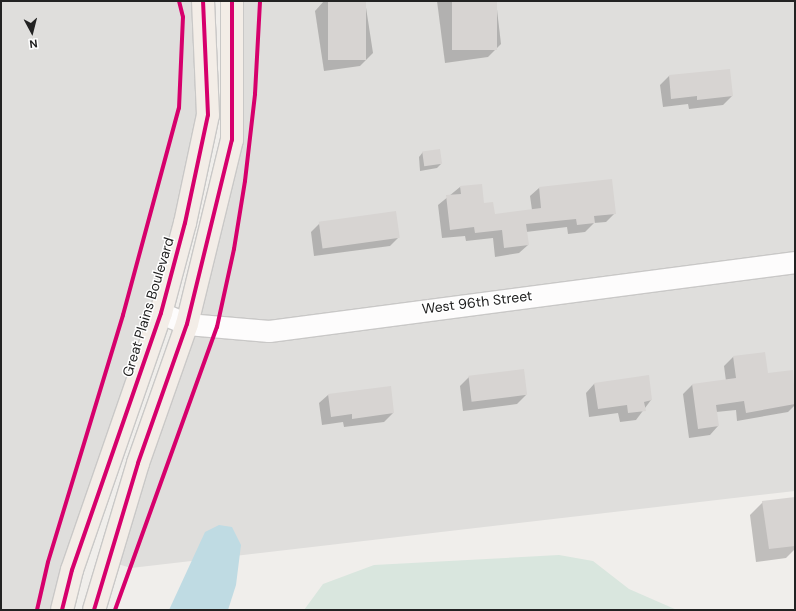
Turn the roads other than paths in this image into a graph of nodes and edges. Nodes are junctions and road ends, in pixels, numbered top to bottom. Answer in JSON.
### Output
{"nodes":[{"id":1,"x":203,"y":1,"type":"edge"},
{"id":2,"x":232,"y":1,"type":"edge"},
{"id":3,"x":795,"y":262,"type":"edge"},
{"id":4,"x":161,"y":313,"type":"junction"},
{"id":5,"x":187,"y":324,"type":"junction"},
{"id":6,"x":62,"y":610,"type":"edge"},
{"id":7,"x":94,"y":610,"type":"edge"}],
"edges":[{"from":1,"to":4,"type":"main road","name":"Great Plains Boulevard"},
{"from":2,"to":5,"type":"main road"},
{"from":3,"to":5,"type":"street","name":"West 96th Street"},
{"from":4,"to":5,"type":"street","name":"West 96th Street"},
{"from":4,"to":6,"type":"main road","name":"Great Plains Boulevard"},
{"from":5,"to":7,"type":"main road"}]}
